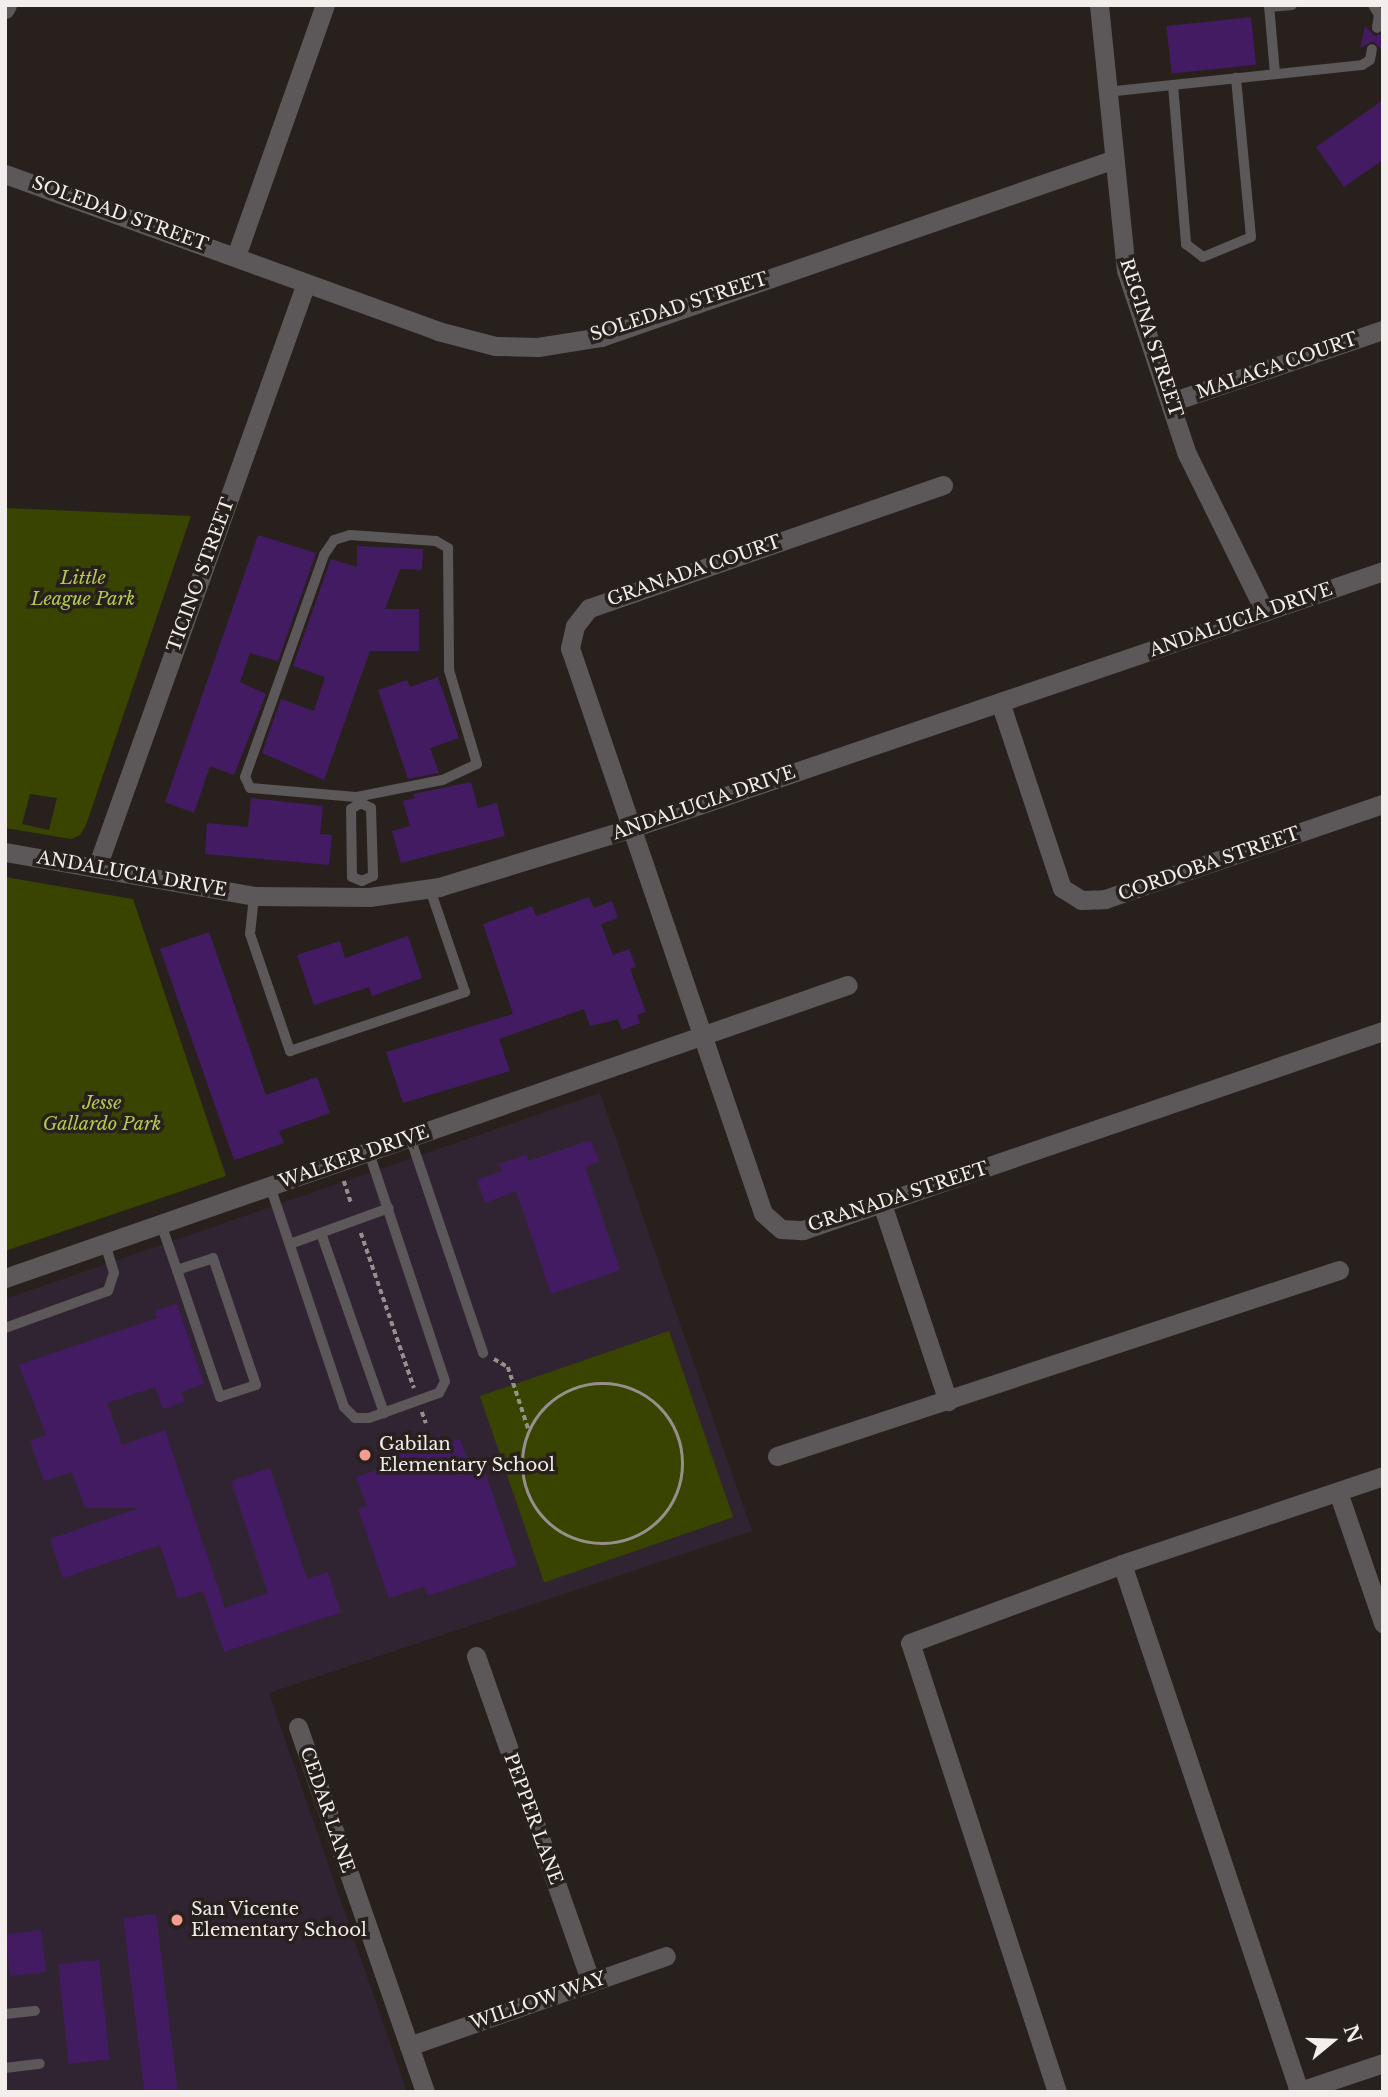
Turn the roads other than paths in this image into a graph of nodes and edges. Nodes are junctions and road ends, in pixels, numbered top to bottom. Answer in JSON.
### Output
{"nodes":[{"id":1,"x":325,"y":5,"type":"edge"},
{"id":2,"x":1099,"y":5,"type":"edge"},
{"id":3,"x":1292,"y":5,"type":"edge"},
{"id":4,"x":1373,"y":5,"type":"edge"},
{"id":5,"x":1269,"y":6,"type":"edge"},
{"id":6,"x":1377,"y":28,"type":"dead end"},
{"id":7,"x":1372,"y":49,"type":"dead end"},
{"id":8,"x":1275,"y":74,"type":"junction"},
{"id":9,"x":1236,"y":78,"type":"junction"},
{"id":10,"x":1173,"y":85,"type":"junction"},
{"id":11,"x":1106,"y":92,"type":"junction"},
{"id":12,"x":1112,"y":160,"type":"junction"},
{"id":13,"x":5,"y":174,"type":"edge"},
{"id":14,"x":236,"y":256,"type":"junction"},
{"id":15,"x":306,"y":283,"type":"junction"},
{"id":16,"x":1383,"y":330,"type":"edge"},
{"id":17,"x":1171,"y":402,"type":"junction"},
{"id":18,"x":943,"y":485,"type":"dead end"},
{"id":19,"x":1383,"y":571,"type":"edge"},
{"id":20,"x":1265,"y":612,"type":"junction"},
{"id":21,"x":1000,"y":702,"type":"junction"},
{"id":22,"x":361,"y":800,"type":"junction"},
{"id":23,"x":1383,"y":804,"type":"edge"},
{"id":24,"x":632,"y":828,"type":"junction"},
{"id":25,"x":5,"y":852,"type":"edge"},
{"id":26,"x":97,"y":867,"type":"junction"},
{"id":27,"x":363,"y":889,"type":"junction"},
{"id":28,"x":430,"y":889,"type":"junction"},
{"id":29,"x":254,"y":896,"type":"junction"},
{"id":30,"x":848,"y":985,"type":"dead end"},
{"id":31,"x":1383,"y":1031,"type":"edge"},
{"id":32,"x":703,"y":1036,"type":"junction"},
{"id":33,"x":410,"y":1138,"type":"junction"},
{"id":34,"x":369,"y":1152,"type":"junction"},
{"id":35,"x":270,"y":1186,"type":"junction"},
{"id":36,"x":881,"y":1204,"type":"junction"},
{"id":37,"x":389,"y":1208,"type":"junction"},
{"id":38,"x":162,"y":1224,"type":"junction"},
{"id":39,"x":321,"y":1233,"type":"junction"},
{"id":40,"x":105,"y":1244,"type":"junction"},
{"id":41,"x":290,"y":1244,"type":"junction"},
{"id":42,"x":177,"y":1270,"type":"junction"},
{"id":43,"x":1339,"y":1270,"type":"dead end"},
{"id":44,"x":5,"y":1278,"type":"edge"},
{"id":45,"x":5,"y":1328,"type":"edge"},
{"id":46,"x":483,"y":1353,"type":"road end"},
{"id":47,"x":948,"y":1401,"type":"junction"},
{"id":48,"x":384,"y":1413,"type":"junction"},
{"id":49,"x":777,"y":1456,"type":"dead end"},
{"id":50,"x":1383,"y":1476,"type":"edge"},
{"id":51,"x":1338,"y":1492,"type":"junction"},
{"id":52,"x":1122,"y":1564,"type":"junction"},
{"id":53,"x":1383,"y":1623,"type":"edge"},
{"id":54,"x":476,"y":1657,"type":"dead end"},
{"id":55,"x":298,"y":1727,"type":"dead end"},
{"id":56,"x":666,"y":1956,"type":"dead end"},
{"id":57,"x":591,"y":1982,"type":"junction"},
{"id":58,"x":35,"y":2011,"type":"dead end"},
{"id":59,"x":5,"y":2014,"type":"edge"},
{"id":60,"x":409,"y":2046,"type":"junction"},
{"id":61,"x":1383,"y":2063,"type":"edge"},
{"id":62,"x":40,"y":2064,"type":"dead end"},
{"id":63,"x":5,"y":2068,"type":"edge"},
{"id":64,"x":1298,"y":2091,"type":"edge"},
{"id":65,"x":425,"y":2092,"type":"edge"},
{"id":66,"x":1057,"y":2092,"type":"edge"}],
"edges":[{"from":1,"to":14,"type":"street"},
{"from":2,"to":11,"type":"street","name":"REGINA STREET"},
{"from":3,"to":5,"type":"lane"},
{"from":4,"to":6,"type":"lane"},
{"from":5,"to":8,"type":"lane"},
{"from":7,"to":8,"type":"lane"},
{"from":8,"to":9,"type":"lane"},
{"from":9,"to":10,"type":"lane"},
{"from":9,"to":10,"type":"lane"},
{"from":10,"to":11,"type":"lane"},
{"from":11,"to":12,"type":"street","name":"REGINA STREET"},
{"from":12,"to":15,"type":"street","name":"SOLEDAD STREET"},
{"from":12,"to":17,"type":"street","name":"REGINA STREET"},
{"from":13,"to":14,"type":"street","name":"SOLEDAD STREET"},
{"from":14,"to":15,"type":"street","name":"SOLEDAD STREET"},
{"from":15,"to":26,"type":"street","name":"TICINO STREET"},
{"from":16,"to":17,"type":"street","name":"MALAGA COURT"},
{"from":17,"to":20,"type":"street","name":"REGINA STREET"},
{"from":18,"to":24,"type":"street","name":"GRANADA COURT"},
{"from":19,"to":20,"type":"street","name":"ANDALUCIA DRIVE"},
{"from":20,"to":21,"type":"street","name":"ANDALUCIA DRIVE"},
{"from":21,"to":23,"type":"street","name":"CORDOBA STREET"},
{"from":21,"to":24,"type":"street","name":"ANDALUCIA DRIVE"},
{"from":22,"to":22,"type":"lane"},
{"from":22,"to":27,"type":"lane"},
{"from":22,"to":27,"type":"lane"},
{"from":24,"to":28,"type":"street","name":"ANDALUCIA DRIVE"},
{"from":24,"to":32,"type":"street","name":"GRANADA STREET"},
{"from":25,"to":26,"type":"street","name":"ANDALUCIA DRIVE"},
{"from":26,"to":29,"type":"street","name":"ANDALUCIA DRIVE"},
{"from":27,"to":28,"type":"street","name":"ANDALUCIA DRIVE"},
{"from":27,"to":29,"type":"street","name":"ANDALUCIA DRIVE"},
{"from":28,"to":29,"type":"lane"},
{"from":30,"to":32,"type":"street","name":"WALKER DRIVE"},
{"from":31,"to":36,"type":"street","name":"GRANADA STREET"},
{"from":32,"to":33,"type":"street","name":"WALKER DRIVE"},
{"from":32,"to":36,"type":"street","name":"GRANADA STREET"},
{"from":33,"to":34,"type":"street","name":"WALKER DRIVE"},
{"from":33,"to":46,"type":"lane"},
{"from":34,"to":35,"type":"street","name":"WALKER DRIVE"},
{"from":34,"to":37,"type":"lane"},
{"from":35,"to":38,"type":"street","name":"WALKER DRIVE"},
{"from":35,"to":41,"type":"lane"},
{"from":36,"to":47,"type":"street"},
{"from":37,"to":39,"type":"lane"},
{"from":37,"to":48,"type":"lane"},
{"from":38,"to":40,"type":"street","name":"WALKER DRIVE"},
{"from":38,"to":42,"type":"lane"},
{"from":39,"to":41,"type":"lane"},
{"from":39,"to":48,"type":"lane"},
{"from":40,"to":44,"type":"street","name":"WALKER DRIVE"},
{"from":40,"to":45,"type":"lane"},
{"from":41,"to":48,"type":"lane"},
{"from":42,"to":42,"type":"lane"},
{"from":43,"to":47,"type":"street"},
{"from":47,"to":49,"type":"street"},
{"from":50,"to":51,"type":"street"},
{"from":51,"to":52,"type":"street"},
{"from":51,"to":53,"type":"street"},
{"from":52,"to":64,"type":"street"},
{"from":52,"to":66,"type":"street"},
{"from":54,"to":57,"type":"street","name":"PEPPER LANE"},
{"from":55,"to":60,"type":"street","name":"CEDAR LANE"},
{"from":56,"to":57,"type":"street","name":"WILLOW WAY"},
{"from":57,"to":60,"type":"street","name":"WILLOW WAY"},
{"from":58,"to":59,"type":"lane"},
{"from":60,"to":65,"type":"street","name":"CEDAR LANE"},
{"from":61,"to":64,"type":"street"},
{"from":62,"to":63,"type":"lane"}]}
